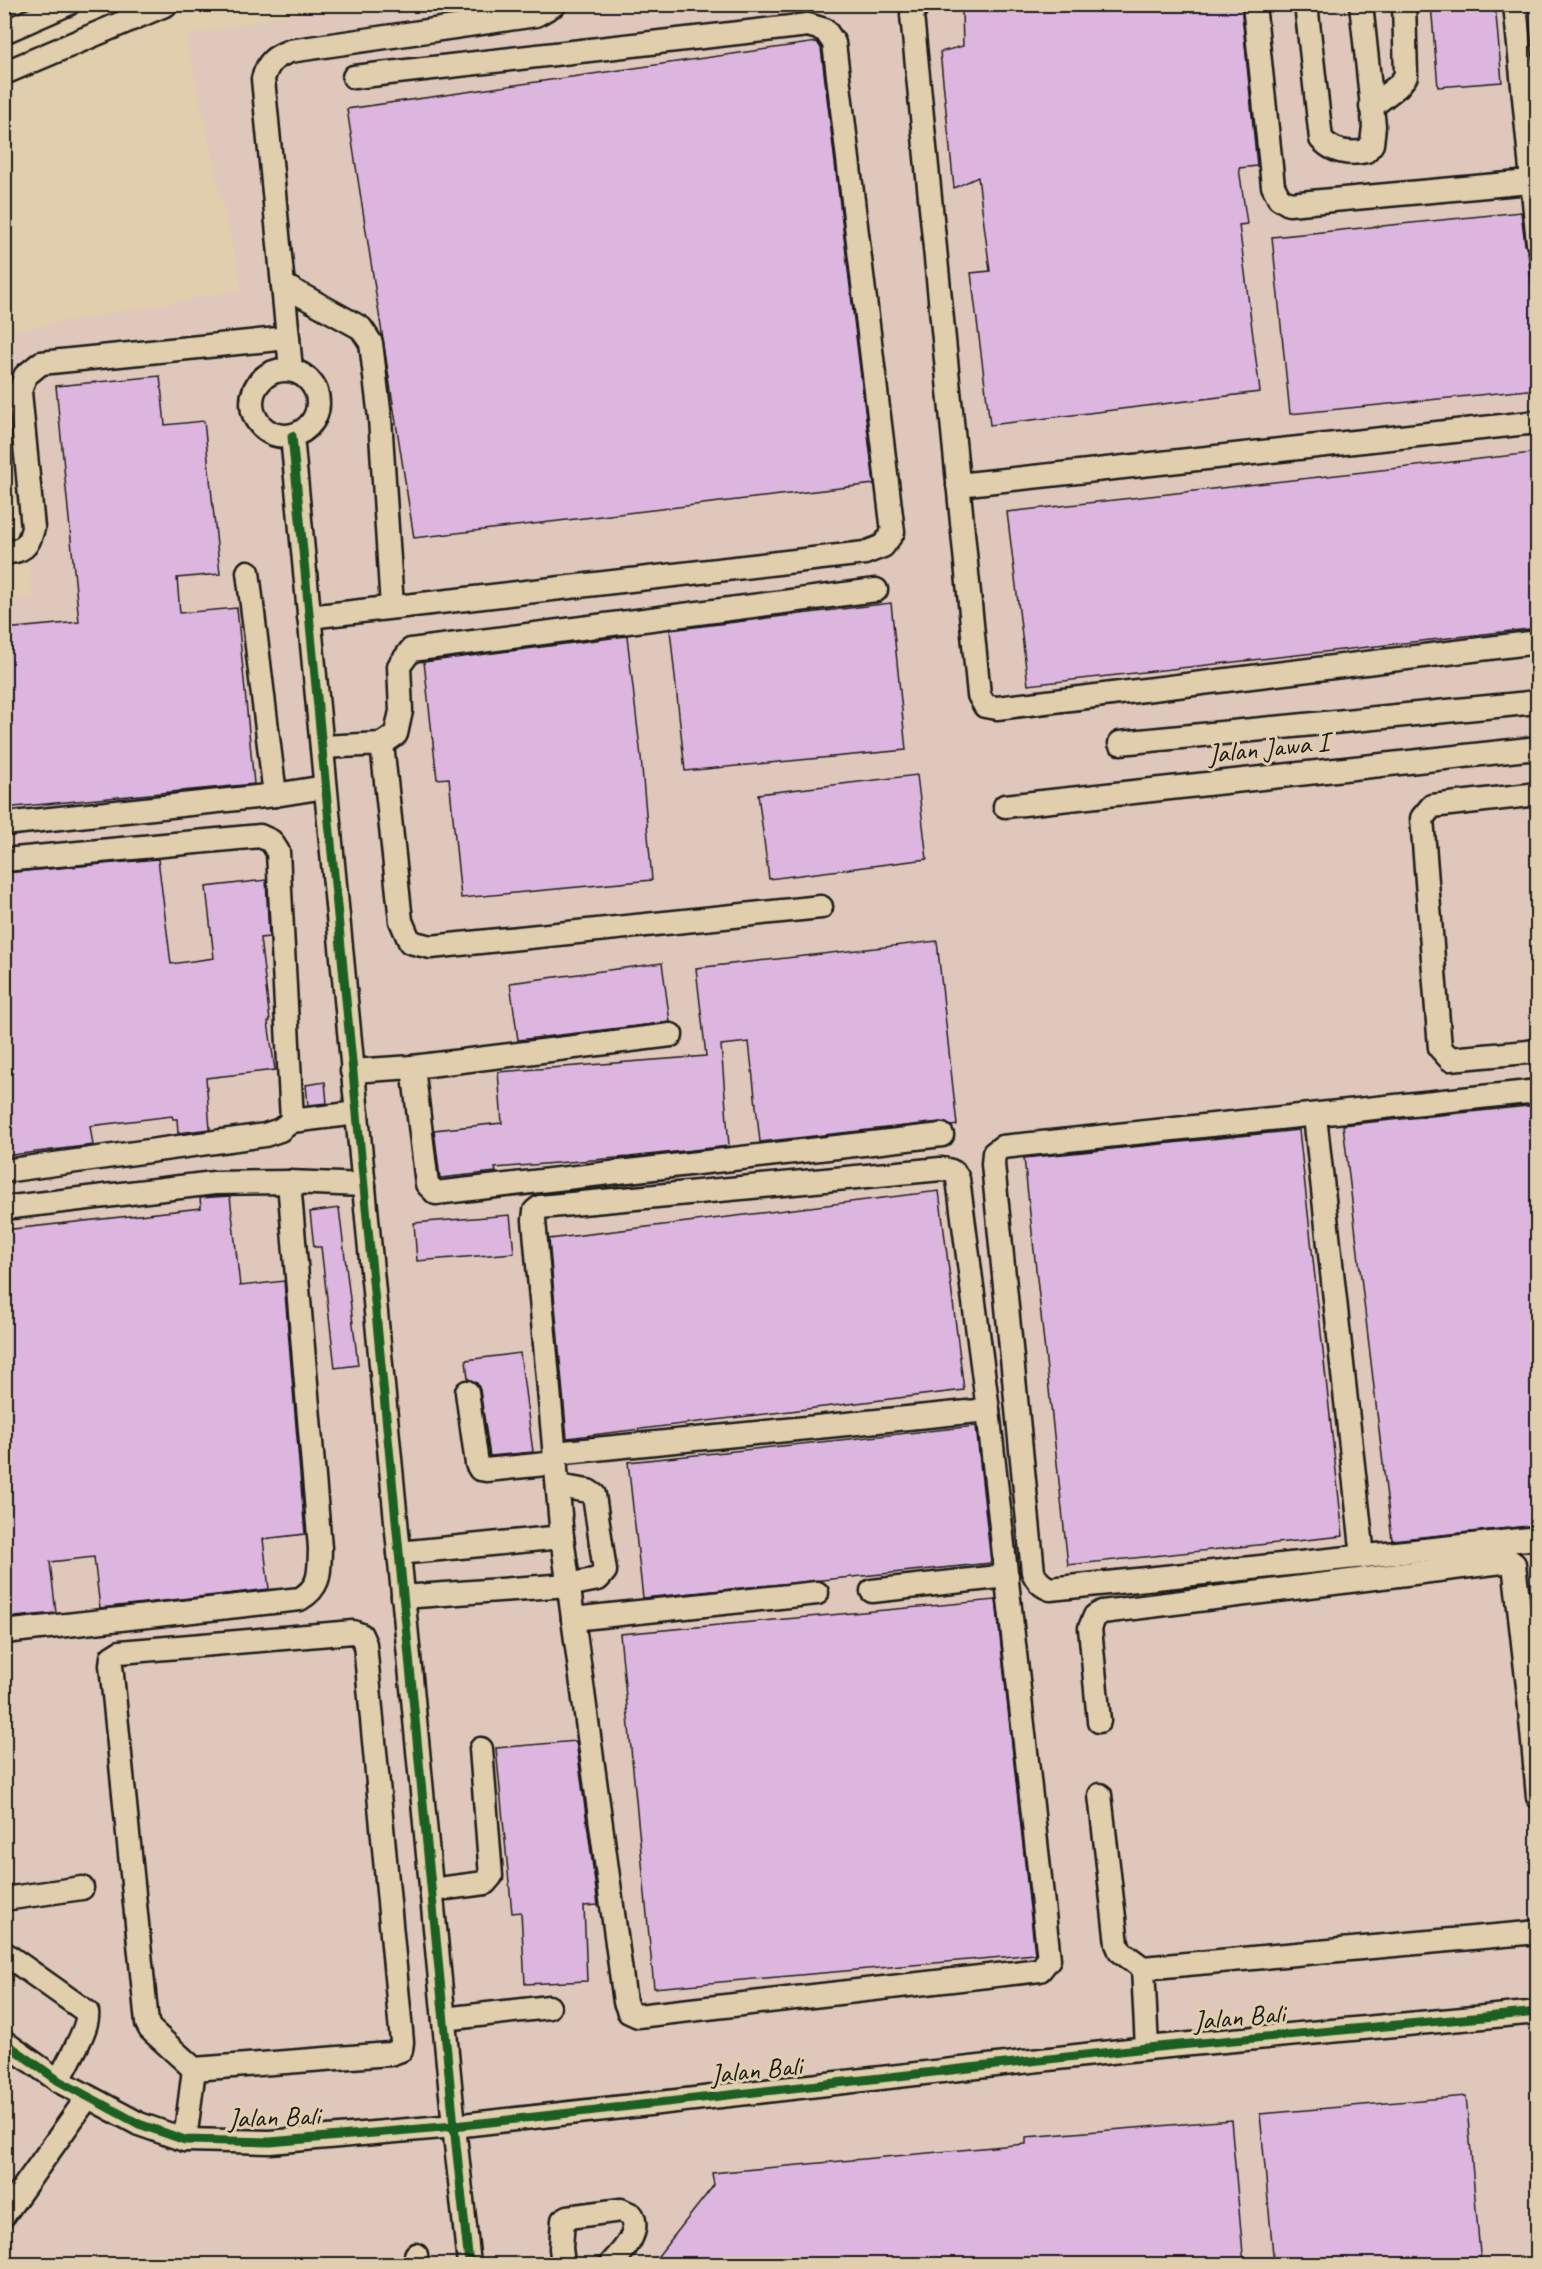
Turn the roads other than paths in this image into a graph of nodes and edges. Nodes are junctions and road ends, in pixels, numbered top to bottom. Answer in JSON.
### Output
{"nodes":[{"id":1,"x":167,"y":4,"type":"edge"},
{"id":2,"x":555,"y":4,"type":"edge"},
{"id":3,"x":918,"y":4,"type":"edge"},
{"id":4,"x":1254,"y":4,"type":"edge"},
{"id":5,"x":1306,"y":4,"type":"edge"},
{"id":6,"x":1361,"y":4,"type":"edge"},
{"id":7,"x":1404,"y":4,"type":"edge"},
{"id":8,"x":1515,"y":4,"type":"edge"},
{"id":9,"x":58,"y":8,"type":"edge"},
{"id":10,"x":4,"y":32,"type":"edge"},
{"id":11,"x":64,"y":48,"type":"junction"},
{"id":12,"x":4,"y":73,"type":"edge"},
{"id":13,"x":354,"y":77,"type":"dead end"},
{"id":14,"x":1371,"y":107,"type":"junction"},
{"id":15,"x":1530,"y":182,"type":"junction"},
{"id":16,"x":1538,"y":243,"type":"edge"},
{"id":17,"x":283,"y":285,"type":"junction"},
{"id":18,"x":288,"y":338,"type":"junction"},
{"id":19,"x":291,"y":369,"type":"junction"},
{"id":20,"x":1538,"y":422,"type":"edge"},
{"id":21,"x":292,"y":436,"type":"junction"},
{"id":22,"x":958,"y":485,"type":"junction"},
{"id":23,"x":4,"y":553,"type":"edge"},
{"id":24,"x":248,"y":572,"type":"dead end"},
{"id":25,"x":876,"y":590,"type":"dead end"},
{"id":26,"x":392,"y":607,"type":"junction"},
{"id":27,"x":309,"y":617,"type":"junction"},
{"id":28,"x":1538,"y":642,"type":"edge"},
{"id":29,"x":1538,"y":702,"type":"edge"},
{"id":30,"x":1120,"y":743,"type":"dead end"},
{"id":31,"x":382,"y":744,"type":"junction"},
{"id":32,"x":322,"y":747,"type":"junction"},
{"id":33,"x":1538,"y":748,"type":"edge"},
{"id":34,"x":325,"y":787,"type":"junction"},
{"id":35,"x":1538,"y":794,"type":"edge"},
{"id":36,"x":275,"y":795,"type":"junction"},
{"id":37,"x":1005,"y":806,"type":"dead end"},
{"id":38,"x":4,"y":824,"type":"edge"},
{"id":39,"x":4,"y":860,"type":"edge"},
{"id":40,"x":821,"y":907,"type":"dead end"},
{"id":41,"x":671,"y":1035,"type":"dead end"},
{"id":42,"x":1538,"y":1051,"type":"edge"},
{"id":43,"x":413,"y":1068,"type":"junction"},
{"id":44,"x":352,"y":1071,"type":"junction"},
{"id":45,"x":1538,"y":1091,"type":"edge"},
{"id":46,"x":357,"y":1113,"type":"junction"},
{"id":47,"x":1315,"y":1116,"type":"junction"},
{"id":48,"x":292,"y":1121,"type":"junction"},
{"id":49,"x":942,"y":1135,"type":"dead end"},
{"id":50,"x":4,"y":1171,"type":"edge"},
{"id":51,"x":288,"y":1182,"type":"junction"},
{"id":52,"x":364,"y":1185,"type":"junction"},
{"id":53,"x":4,"y":1208,"type":"edge"},
{"id":54,"x":467,"y":1392,"type":"dead end"},
{"id":55,"x":988,"y":1410,"type":"junction"},
{"id":56,"x":555,"y":1458,"type":"junction"},
{"id":57,"x":558,"y":1486,"type":"junction"},
{"id":58,"x":562,"y":1537,"type":"junction"},
{"id":59,"x":1538,"y":1538,"type":"edge"},
{"id":60,"x":399,"y":1553,"type":"junction"},
{"id":61,"x":1363,"y":1557,"type":"junction"},
{"id":62,"x":1007,"y":1576,"type":"junction"},
{"id":63,"x":568,"y":1585,"type":"junction"},
{"id":64,"x":872,"y":1590,"type":"dead end"},
{"id":65,"x":817,"y":1593,"type":"dead end"},
{"id":66,"x":403,"y":1597,"type":"junction"},
{"id":67,"x":573,"y":1619,"type":"junction"},
{"id":68,"x":4,"y":1632,"type":"edge"},
{"id":69,"x":1099,"y":1721,"type":"dead end"},
{"id":70,"x":481,"y":1749,"type":"dead end"},
{"id":71,"x":1100,"y":1795,"type":"dead end"},
{"id":72,"x":1538,"y":1797,"type":"edge"},
{"id":73,"x":82,"y":1888,"type":"dead end"},
{"id":74,"x":431,"y":1890,"type":"junction"},
{"id":75,"x":4,"y":1899,"type":"edge"},
{"id":76,"x":1538,"y":1932,"type":"edge"},
{"id":77,"x":4,"y":1953,"type":"edge"},
{"id":78,"x":1143,"y":1968,"type":"junction"},
{"id":79,"x":549,"y":2007,"type":"dead end"},
{"id":80,"x":1538,"y":2012,"type":"edge"},
{"id":81,"x":444,"y":2019,"type":"junction"},
{"id":82,"x":4,"y":2042,"type":"edge"},
{"id":83,"x":1146,"y":2042,"type":"junction"},
{"id":84,"x":63,"y":2072,"type":"junction"},
{"id":85,"x":193,"y":2074,"type":"junction"},
{"id":86,"x":83,"y":2104,"type":"junction"},
{"id":87,"x":454,"y":2126,"type":"junction"},
{"id":88,"x":185,"y":2140,"type":"junction"},
{"id":89,"x":4,"y":2215,"type":"edge"},
{"id":90,"x":469,"y":2265,"type":"edge"},
{"id":91,"x":563,"y":2265,"type":"edge"},
{"id":92,"x":611,"y":2265,"type":"edge"}],
"edges":[{"from":1,"to":11,"type":"street"},
{"from":2,"to":17,"type":"street"},
{"from":3,"to":22,"type":"street"},
{"from":4,"to":15,"type":"street"},
{"from":5,"to":14,"type":"street"},
{"from":6,"to":14,"type":"street"},
{"from":7,"to":14,"type":"street"},
{"from":8,"to":15,"type":"street"},
{"from":9,"to":10,"type":"street"},
{"from":9,"to":11,"type":"street"},
{"from":11,"to":12,"type":"street"},
{"from":13,"to":26,"type":"street"},
{"from":15,"to":16,"type":"street"},
{"from":17,"to":18,"type":"street"},
{"from":17,"to":26,"type":"street"},
{"from":18,"to":19,"type":"street"},
{"from":18,"to":23,"type":"street"},
{"from":19,"to":21,"type":"street"},
{"from":19,"to":21,"type":"street"},
{"from":20,"to":22,"type":"street"},
{"from":21,"to":27,"type":"street"},
{"from":22,"to":28,"type":"street"},
{"from":24,"to":36,"type":"street"},
{"from":25,"to":31,"type":"street"},
{"from":26,"to":27,"type":"street"},
{"from":27,"to":32,"type":"street"},
{"from":29,"to":30,"type":"street"},
{"from":31,"to":32,"type":"street"},
{"from":31,"to":40,"type":"street"},
{"from":32,"to":34,"type":"street"},
{"from":33,"to":37,"type":"street","name":"Jalan Jawa I"},
{"from":34,"to":36,"type":"street"},
{"from":34,"to":44,"type":"street"},
{"from":35,"to":42,"type":"street"},
{"from":36,"to":38,"type":"street"},
{"from":39,"to":48,"type":"street"},
{"from":41,"to":43,"type":"street"},
{"from":43,"to":44,"type":"street"},
{"from":43,"to":49,"type":"street"},
{"from":44,"to":46,"type":"street"},
{"from":45,"to":47,"type":"street"},
{"from":46,"to":48,"type":"street"},
{"from":46,"to":52,"type":"street"},
{"from":47,"to":61,"type":"street"},
{"from":47,"to":61,"type":"street"},
{"from":48,"to":50,"type":"street"},
{"from":51,"to":52,"type":"street"},
{"from":51,"to":53,"type":"street"},
{"from":51,"to":68,"type":"street"},
{"from":52,"to":60,"type":"street"},
{"from":54,"to":56,"type":"street"},
{"from":55,"to":56,"type":"street"},
{"from":55,"to":56,"type":"street"},
{"from":55,"to":62,"type":"street"},
{"from":56,"to":57,"type":"street"},
{"from":57,"to":58,"type":"street"},
{"from":57,"to":63,"type":"street"},
{"from":58,"to":60,"type":"street"},
{"from":58,"to":63,"type":"street"},
{"from":59,"to":61,"type":"street"},
{"from":60,"to":66,"type":"street"},
{"from":62,"to":64,"type":"street"},
{"from":62,"to":67,"type":"street"},
{"from":63,"to":66,"type":"street"},
{"from":63,"to":67,"type":"street"},
{"from":65,"to":67,"type":"street"},
{"from":66,"to":74,"type":"street"},
{"from":69,"to":72,"type":"street"},
{"from":70,"to":74,"type":"street"},
{"from":71,"to":78,"type":"street"},
{"from":73,"to":75,"type":"street"},
{"from":74,"to":81,"type":"street"},
{"from":76,"to":78,"type":"street"},
{"from":77,"to":84,"type":"street"},
{"from":78,"to":83,"type":"street"},
{"from":79,"to":81,"type":"street"},
{"from":80,"to":83,"type":"street","name":"Jalan Bali"},
{"from":81,"to":87,"type":"street"},
{"from":82,"to":84,"type":"street","name":"Jalan Bali"},
{"from":83,"to":87,"type":"street","name":"Jalan Bali"},
{"from":84,"to":86,"type":"street","name":"Jalan Bali"},
{"from":85,"to":85,"type":"street"},
{"from":85,"to":88,"type":"street"},
{"from":86,"to":88,"type":"street","name":"Jalan Bali"},
{"from":86,"to":89,"type":"street"},
{"from":87,"to":88,"type":"street","name":"Jalan Bali"},
{"from":87,"to":90,"type":"street"},
{"from":91,"to":92,"type":"street"}]}
